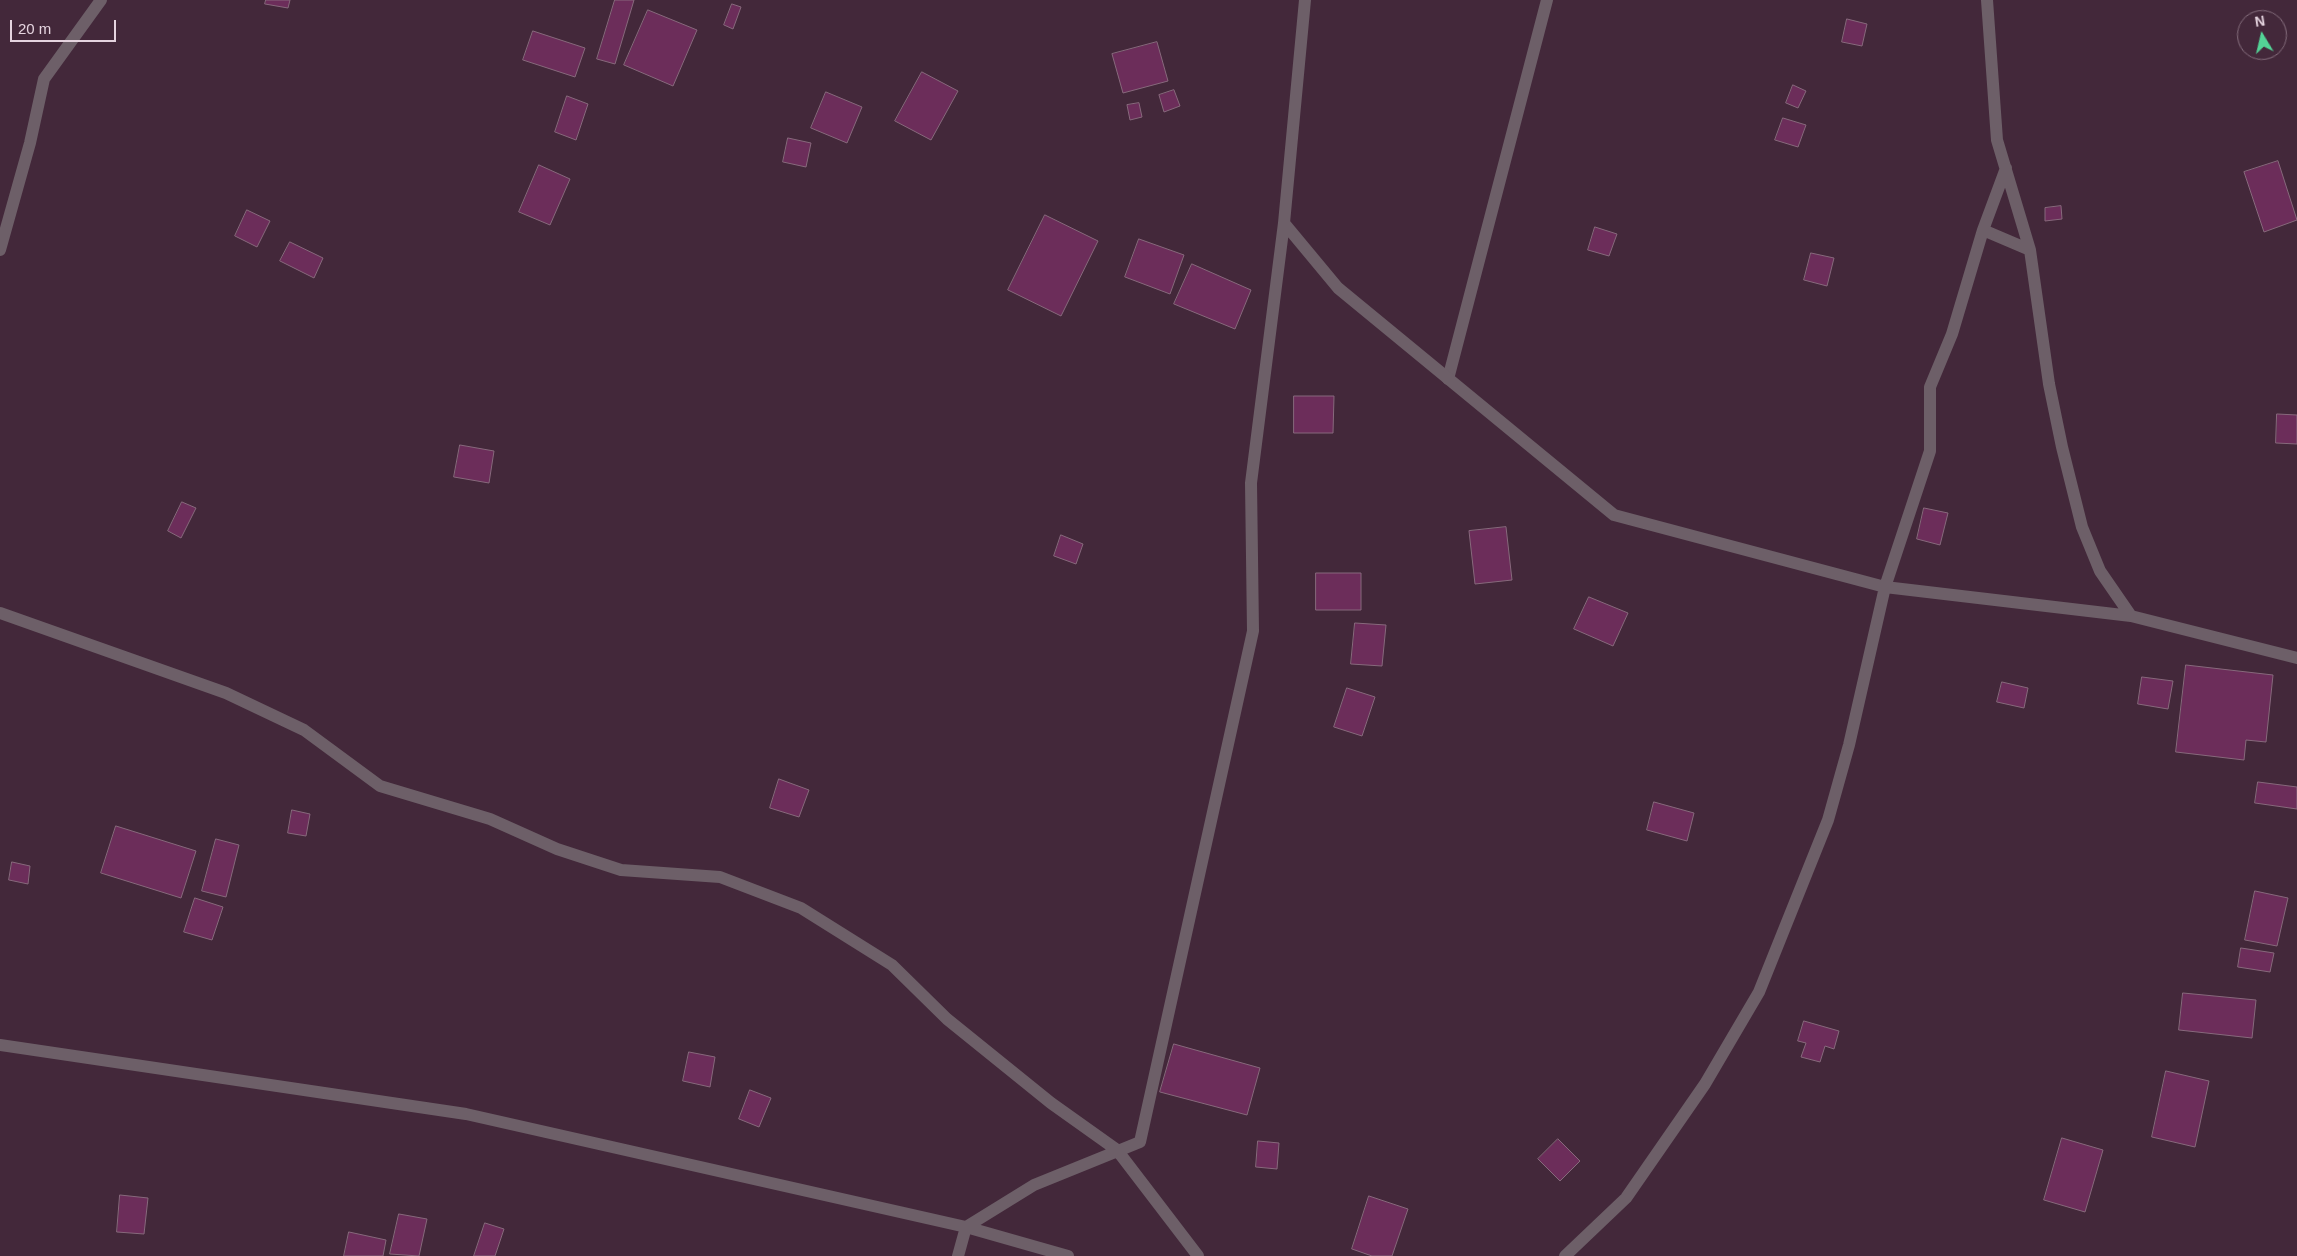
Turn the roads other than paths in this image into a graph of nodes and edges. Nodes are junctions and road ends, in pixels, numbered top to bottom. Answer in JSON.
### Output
{"nodes":[{"id":1,"x":102,"y":0,"type":"edge"},
{"id":2,"x":1305,"y":0,"type":"edge"},
{"id":3,"x":1547,"y":0,"type":"edge"},
{"id":4,"x":1987,"y":0,"type":"edge"},
{"id":5,"x":2006,"y":168,"type":"junction"},
{"id":6,"x":1284,"y":223,"type":"junction"},
{"id":7,"x":1983,"y":230,"type":"junction"},
{"id":8,"x":0,"y":250,"type":"edge"},
{"id":9,"x":2030,"y":250,"type":"junction"},
{"id":10,"x":1448,"y":379,"type":"junction"},
{"id":11,"x":1885,"y":587,"type":"junction"},
{"id":12,"x":0,"y":613,"type":"edge"},
{"id":13,"x":2130,"y":616,"type":"junction"},
{"id":14,"x":2297,"y":658,"type":"edge"},
{"id":15,"x":0,"y":1045,"type":"edge"},
{"id":16,"x":1118,"y":1150,"type":"junction"},
{"id":17,"x":966,"y":1227,"type":"junction"},
{"id":18,"x":958,"y":1256,"type":"edge"},
{"id":19,"x":1068,"y":1256,"type":"edge"},
{"id":20,"x":1198,"y":1256,"type":"edge"},
{"id":21,"x":1566,"y":1256,"type":"edge"}],
"edges":[{"from":1,"to":8,"type":"street"},
{"from":2,"to":6,"type":"street"},
{"from":3,"to":10,"type":"street"},
{"from":4,"to":5,"type":"street"},
{"from":5,"to":7,"type":"street"},
{"from":5,"to":9,"type":"street"},
{"from":6,"to":10,"type":"street"},
{"from":6,"to":16,"type":"street"},
{"from":7,"to":9,"type":"street"},
{"from":7,"to":11,"type":"street"},
{"from":9,"to":13,"type":"street"},
{"from":10,"to":11,"type":"street"},
{"from":11,"to":13,"type":"street"},
{"from":11,"to":21,"type":"street"},
{"from":12,"to":16,"type":"street"},
{"from":13,"to":14,"type":"street"},
{"from":15,"to":17,"type":"street"},
{"from":16,"to":17,"type":"street"},
{"from":16,"to":20,"type":"street"},
{"from":17,"to":18,"type":"street"},
{"from":17,"to":19,"type":"street"}]}
